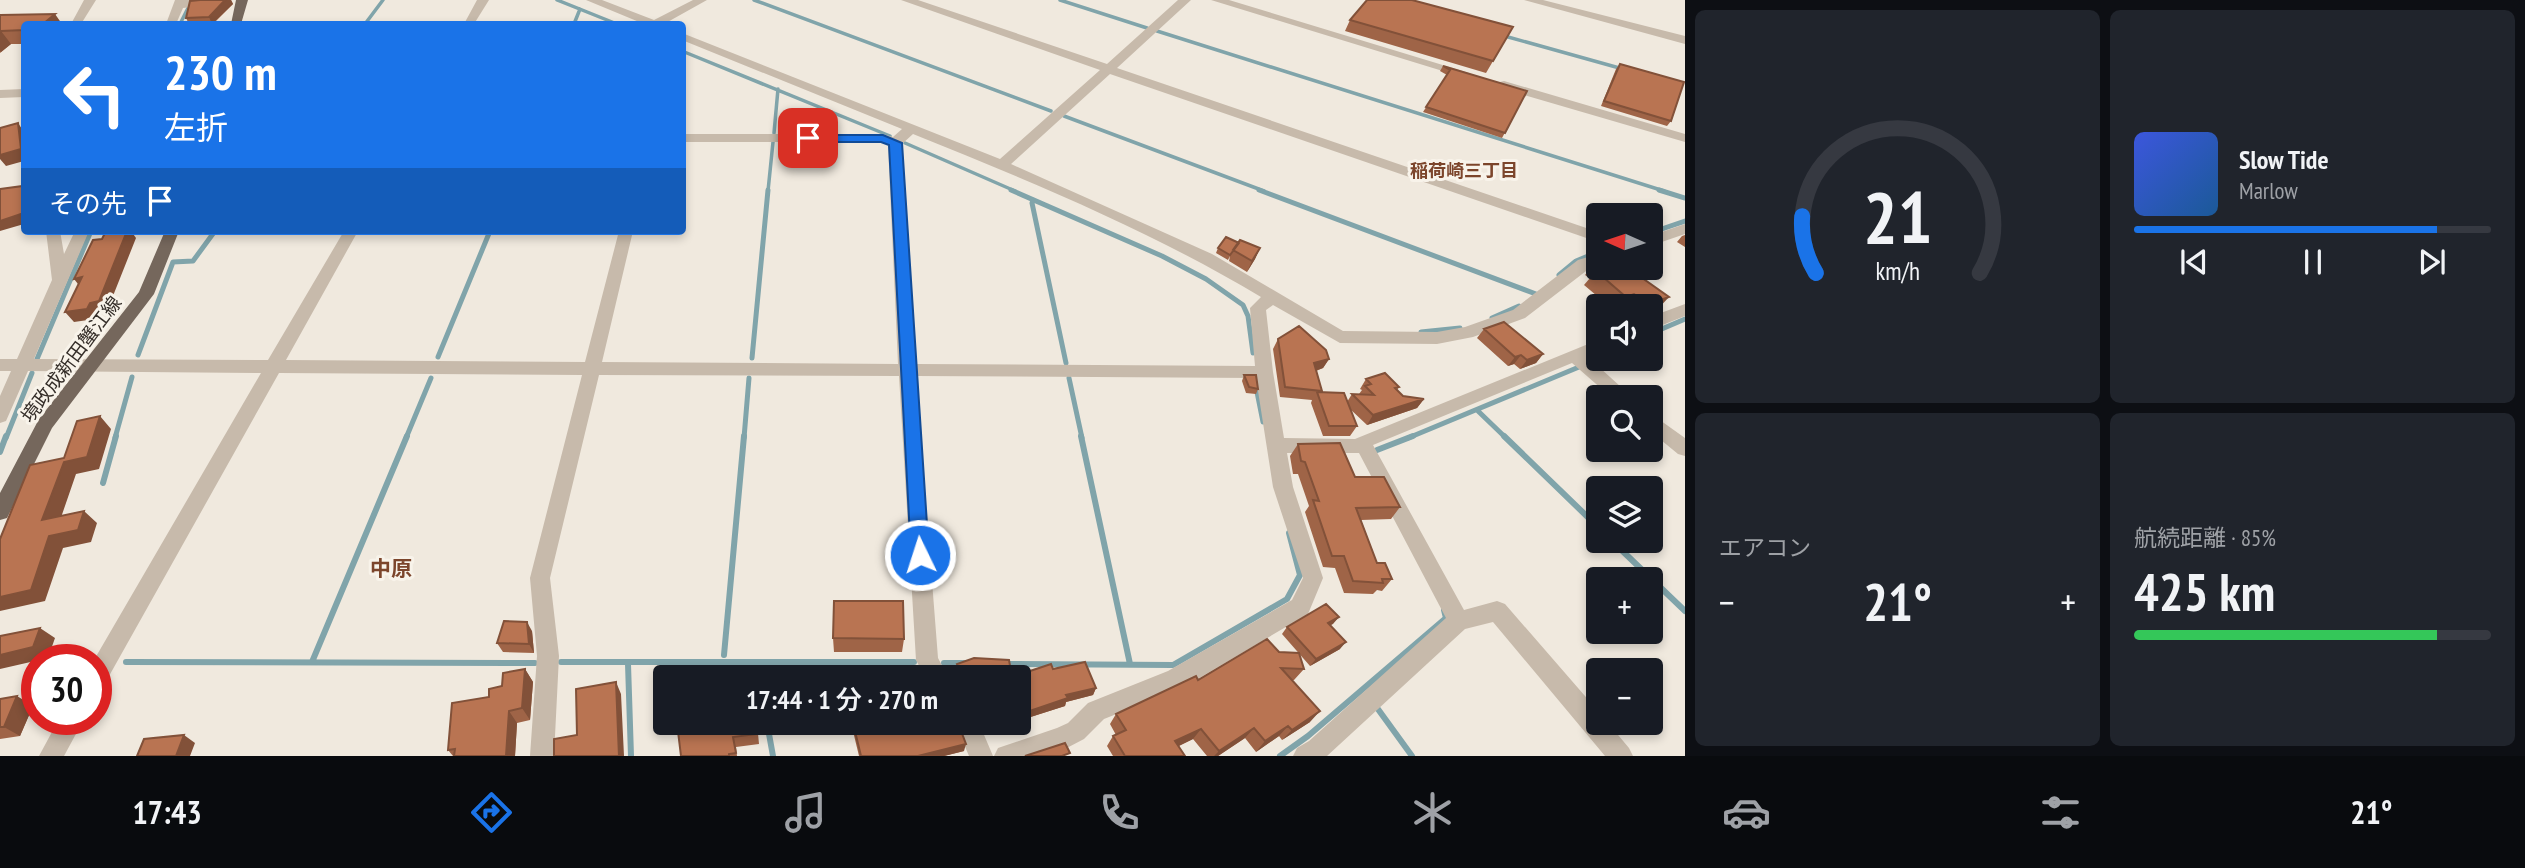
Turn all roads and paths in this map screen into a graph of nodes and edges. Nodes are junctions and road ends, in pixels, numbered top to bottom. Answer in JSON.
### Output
{"nodes":[{"id":1,"x":90,"y":0,"type":"edge"},
{"id":2,"x":223,"y":0,"type":"edge"},
{"id":3,"x":242,"y":0,"type":"edge"},
{"id":4,"x":483,"y":0,"type":"edge"},
{"id":5,"x":592,"y":0,"type":"edge"},
{"id":6,"x":701,"y":0,"type":"edge"},
{"id":7,"x":907,"y":0,"type":"edge"},
{"id":8,"x":1185,"y":0,"type":"edge"},
{"id":9,"x":1217,"y":0,"type":"edge"},
{"id":10,"x":1531,"y":0,"type":"edge"},
{"id":11,"x":180,"y":3,"type":"edge"},
{"id":12,"x":78,"y":21,"type":"edge"},
{"id":13,"x":172,"y":21,"type":"edge"},
{"id":14,"x":237,"y":21,"type":"edge"},
{"id":15,"x":470,"y":21,"type":"edge"},
{"id":16,"x":647,"y":21,"type":"edge"},
{"id":17,"x":661,"y":21,"type":"edge"},
{"id":18,"x":686,"y":39,"type":"edge"},
{"id":19,"x":1685,"y":40,"type":"edge"},
{"id":20,"x":1111,"y":70,"type":"junction"},
{"id":21,"x":1471,"y":75,"type":"edge"},
{"id":22,"x":1485,"y":79,"type":"edge"},
{"id":23,"x":0,"y":93,"type":"edge"},
{"id":24,"x":21,"y":93,"type":"edge"},
{"id":25,"x":911,"y":128,"type":"junction"},
{"id":26,"x":686,"y":138,"type":"edge"},
{"id":27,"x":1685,"y":138,"type":"edge"},
{"id":28,"x":895,"y":143,"type":"junction"},
{"id":29,"x":1002,"y":165,"type":"junction"},
{"id":30,"x":1685,"y":229,"type":"edge"},
{"id":31,"x":1586,"y":233,"type":"edge"},
{"id":32,"x":54,"y":235,"type":"edge"},
{"id":33,"x":80,"y":235,"type":"edge"},
{"id":34,"x":170,"y":235,"type":"edge"},
{"id":35,"x":349,"y":235,"type":"edge"},
{"id":36,"x":625,"y":235,"type":"edge"},
{"id":37,"x":1663,"y":237,"type":"edge"},
{"id":38,"x":1586,"y":263,"type":"edge"},
{"id":39,"x":60,"y":280,"type":"junction"},
{"id":40,"x":1274,"y":296,"type":"junction"},
{"id":41,"x":1685,"y":310,"type":"edge"},
{"id":42,"x":1663,"y":319,"type":"edge"},
{"id":43,"x":1586,"y":351,"type":"edge"},
{"id":44,"x":1575,"y":356,"type":"junction"},
{"id":45,"x":0,"y":365,"type":"edge"},
{"id":46,"x":23,"y":365,"type":"junction"},
{"id":47,"x":92,"y":366,"type":"junction"},
{"id":48,"x":275,"y":366,"type":"junction"},
{"id":49,"x":593,"y":367,"type":"junction"},
{"id":50,"x":907,"y":371,"type":"junction"},
{"id":51,"x":1264,"y":372,"type":"junction"},
{"id":52,"x":1609,"y":385,"type":"edge"},
{"id":53,"x":0,"y":416,"type":"edge"},
{"id":54,"x":1663,"y":431,"type":"edge"},
{"id":55,"x":1276,"y":444,"type":"junction"},
{"id":56,"x":1364,"y":446,"type":"junction"},
{"id":57,"x":1685,"y":449,"type":"edge"},
{"id":58,"x":0,"y":512,"type":"edge"},
{"id":59,"x":1459,"y":621,"type":"junction"},
{"id":60,"x":112,"y":649,"type":"edge"},
{"id":61,"x":931,"y":665,"type":"edge"},
{"id":62,"x":63,"y":735,"type":"edge"},
{"id":63,"x":972,"y":735,"type":"edge"},
{"id":64,"x":51,"y":756,"type":"edge"},
{"id":65,"x":542,"y":756,"type":"edge"},
{"id":66,"x":981,"y":756,"type":"edge"},
{"id":67,"x":1006,"y":756,"type":"edge"},
{"id":68,"x":1305,"y":756,"type":"edge"},
{"id":69,"x":1621,"y":756,"type":"edge"}],
"edges":[{"from":1,"to":12,"type":"street"},
{"from":2,"to":11,"type":"street"},
{"from":3,"to":14,"type":"main road"},
{"from":4,"to":15,"type":"street"},
{"from":5,"to":16,"type":"street"},
{"from":6,"to":17,"type":"street"},
{"from":7,"to":20,"type":"street"},
{"from":8,"to":20,"type":"street"},
{"from":9,"to":21,"type":"street"},
{"from":10,"to":19,"type":"street"},
{"from":11,"to":13,"type":"street"},
{"from":18,"to":25,"type":"street"},
{"from":20,"to":29,"type":"street"},
{"from":20,"to":31,"type":"street"},
{"from":22,"to":27,"type":"street"},
{"from":23,"to":24,"type":"street"},
{"from":25,"to":28,"type":"street"},
{"from":25,"to":29,"type":"street"},
{"from":26,"to":28,"type":"street"},
{"from":28,"to":50,"type":"street"},
{"from":29,"to":40,"type":"street"},
{"from":30,"to":37,"type":"street"},
{"from":32,"to":39,"type":"street"},
{"from":33,"to":39,"type":"street"},
{"from":34,"to":47,"type":"main road","name":"境政成新田蟹江線"},
{"from":35,"to":48,"type":"street"},
{"from":36,"to":49,"type":"street"},
{"from":38,"to":40,"type":"street"},
{"from":39,"to":46,"type":"street"},
{"from":40,"to":51,"type":"street"},
{"from":41,"to":42,"type":"street"},
{"from":43,"to":44,"type":"street"},
{"from":44,"to":52,"type":"street"},
{"from":44,"to":56,"type":"street"},
{"from":45,"to":46,"type":"street"},
{"from":46,"to":47,"type":"street"},
{"from":46,"to":53,"type":"street"},
{"from":47,"to":48,"type":"street"},
{"from":47,"to":58,"type":"main road","name":"境政成新田蟹江線"},
{"from":48,"to":49,"type":"street"},
{"from":48,"to":60,"type":"street"},
{"from":49,"to":50,"type":"street"},
{"from":49,"to":65,"type":"street"},
{"from":50,"to":51,"type":"street"},
{"from":50,"to":61,"type":"street"},
{"from":51,"to":55,"type":"street"},
{"from":54,"to":57,"type":"street"},
{"from":55,"to":56,"type":"street"},
{"from":55,"to":67,"type":"street"},
{"from":56,"to":59,"type":"street"},
{"from":59,"to":68,"type":"street"},
{"from":59,"to":69,"type":"street"},
{"from":62,"to":64,"type":"street"},
{"from":63,"to":66,"type":"street"}]}
